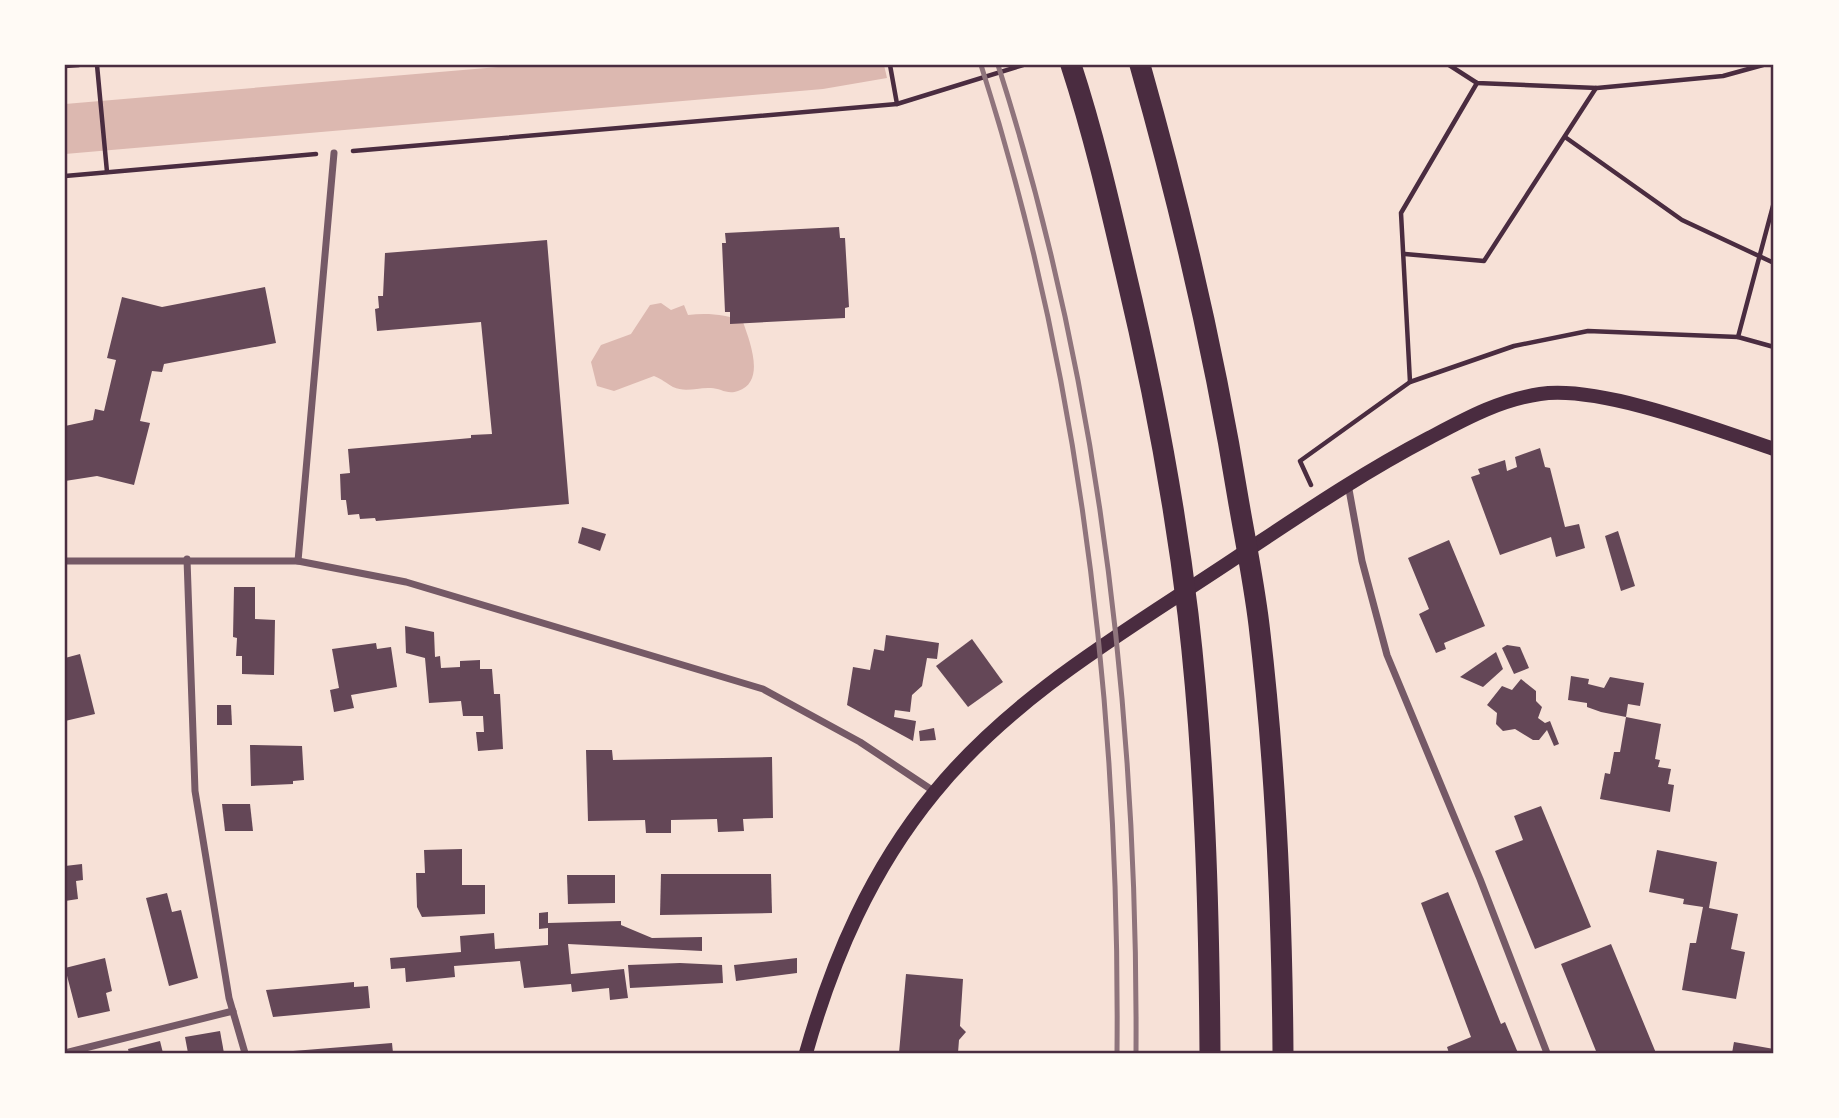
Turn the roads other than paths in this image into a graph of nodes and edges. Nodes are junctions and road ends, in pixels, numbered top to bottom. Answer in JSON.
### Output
{"nodes":[{"id":1,"x":1140,"y":65,"type":"edge"},
{"id":2,"x":1073,"y":72,"type":"edge"},
{"id":3,"x":334,"y":153,"type":"road end"},
{"id":4,"x":1774,"y":449,"type":"edge"},
{"id":5,"x":1348,"y":483,"type":"junction"},
{"id":6,"x":187,"y":559,"type":"junction"},
{"id":7,"x":65,"y":561,"type":"edge"},
{"id":8,"x":298,"y":561,"type":"junction"},
{"id":9,"x":934,"y":792,"type":"junction"},
{"id":10,"x":233,"y":1011,"type":"junction"},
{"id":11,"x":65,"y":1053,"type":"edge"},
{"id":12,"x":245,"y":1053,"type":"edge"},
{"id":13,"x":806,"y":1053,"type":"edge"},
{"id":14,"x":1210,"y":1053,"type":"edge"},
{"id":15,"x":1283,"y":1053,"type":"edge"},
{"id":16,"x":1547,"y":1053,"type":"edge"}],
"edges":[{"from":1,"to":15,"type":"highway"},
{"from":2,"to":14,"type":"highway"},
{"from":3,"to":8,"type":"street"},
{"from":4,"to":5,"type":"main road"},
{"from":5,"to":9,"type":"main road"},
{"from":5,"to":16,"type":"street"},
{"from":6,"to":7,"type":"street"},
{"from":6,"to":8,"type":"street"},
{"from":6,"to":10,"type":"street"},
{"from":8,"to":9,"type":"street"},
{"from":9,"to":13,"type":"main road"},
{"from":10,"to":11,"type":"street"},
{"from":10,"to":12,"type":"street"}]}
